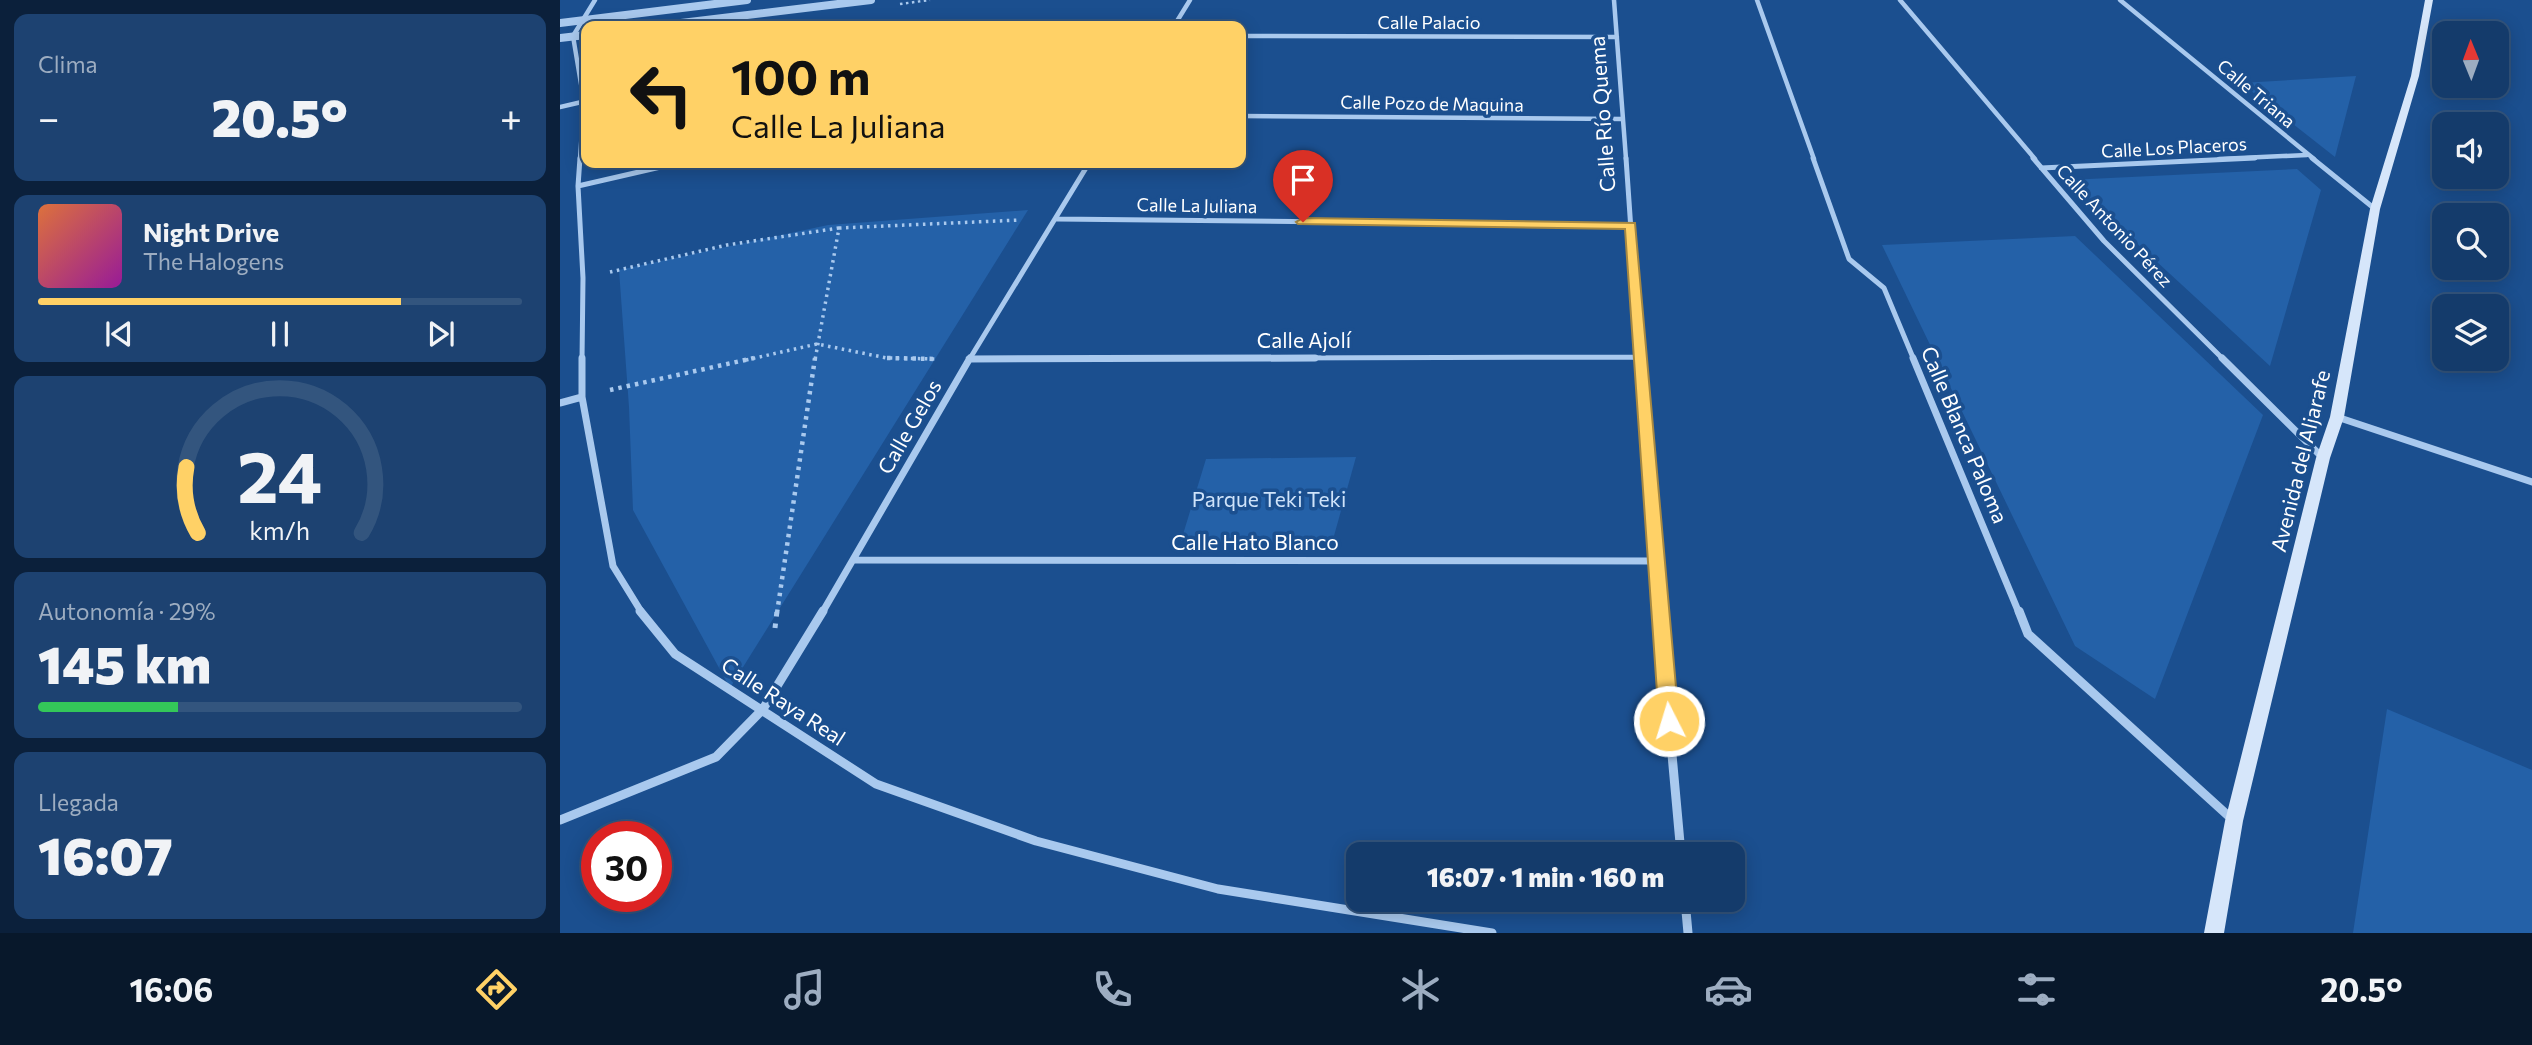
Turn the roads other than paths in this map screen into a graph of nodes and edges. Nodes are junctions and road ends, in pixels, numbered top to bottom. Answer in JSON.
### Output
{"nodes":[{"id":1,"x":594,"y":0,"type":"edge"},
{"id":2,"x":747,"y":0,"type":"edge"},
{"id":3,"x":871,"y":0,"type":"edge"},
{"id":4,"x":1190,"y":0,"type":"edge"},
{"id":5,"x":1614,"y":0,"type":"edge"},
{"id":6,"x":1757,"y":0,"type":"edge"},
{"id":7,"x":1900,"y":0,"type":"edge"},
{"id":8,"x":2120,"y":0,"type":"edge"},
{"id":9,"x":2429,"y":0,"type":"edge"},
{"id":10,"x":581,"y":21,"type":"junction"},
{"id":11,"x":697,"y":21,"type":"edge"},
{"id":12,"x":1177,"y":21,"type":"edge"},
{"id":13,"x":560,"y":23,"type":"edge"},
{"id":14,"x":581,"y":35,"type":"edge"},
{"id":15,"x":573,"y":36,"type":"junction"},
{"id":16,"x":1246,"y":36,"type":"edge"},
{"id":17,"x":1617,"y":37,"type":"junction"},
{"id":18,"x":560,"y":38,"type":"edge"},
{"id":19,"x":581,"y":80,"type":"edge"},
{"id":20,"x":581,"y":103,"type":"edge"},
{"id":21,"x":560,"y":107,"type":"edge"},
{"id":22,"x":1246,"y":116,"type":"edge"},
{"id":23,"x":1623,"y":119,"type":"junction"},
{"id":24,"x":581,"y":150,"type":"edge"},
{"id":25,"x":2308,"y":155,"type":"junction"},
{"id":26,"x":656,"y":168,"type":"edge"},
{"id":27,"x":1087,"y":168,"type":"edge"},
{"id":28,"x":2041,"y":168,"type":"junction"},
{"id":29,"x":578,"y":186,"type":"junction"},
{"id":30,"x":2375,"y":209,"type":"junction"},
{"id":31,"x":1057,"y":219,"type":"junction"},
{"id":32,"x":1630,"y":225,"type":"junction"},
{"id":33,"x":1640,"y":357,"type":"junction"},
{"id":34,"x":969,"y":359,"type":"junction"},
{"id":35,"x":582,"y":397,"type":"junction"},
{"id":36,"x":560,"y":403,"type":"edge"},
{"id":37,"x":2337,"y":417,"type":"junction"},
{"id":38,"x":2323,"y":458,"type":"junction"},
{"id":39,"x":2532,"y":482,"type":"edge"},
{"id":40,"x":855,"y":560,"type":"junction"},
{"id":41,"x":1655,"y":561,"type":"junction"},
{"id":42,"x":763,"y":709,"type":"junction"},
{"id":43,"x":560,"y":820,"type":"edge"},
{"id":44,"x":2234,"y":821,"type":"junction"},
{"id":45,"x":1680,"y":842,"type":"edge"},
{"id":46,"x":1686,"y":912,"type":"edge"},
{"id":47,"x":1492,"y":933,"type":"edge"},
{"id":48,"x":1688,"y":933,"type":"edge"},
{"id":49,"x":2214,"y":933,"type":"edge"}],
"edges":[{"from":1,"to":10,"type":"street"},
{"from":2,"to":10,"type":"street"},
{"from":3,"to":11,"type":"street"},
{"from":4,"to":12,"type":"street"},
{"from":5,"to":17,"type":"street","name":"Calle Río Quema"},
{"from":6,"to":44,"type":"street","name":"Calle Blanca Paloma"},
{"from":7,"to":28,"type":"street","name":"Calle Antonio Pérez"},
{"from":8,"to":25,"type":"street","name":"Calle Triana"},
{"from":9,"to":30,"type":"main road","name":"Avenida del Aljarafe"},
{"from":10,"to":13,"type":"street"},
{"from":10,"to":15,"type":"street"},
{"from":14,"to":15,"type":"street"},
{"from":15,"to":18,"type":"street"},
{"from":15,"to":19,"type":"street","name":"Calle Raya Real"},
{"from":16,"to":17,"type":"street","name":"Calle Palacio"},
{"from":17,"to":23,"type":"street","name":"Calle Río Quema"},
{"from":20,"to":21,"type":"street"},
{"from":22,"to":23,"type":"street","name":"Calle Pozo de Maquina"},
{"from":23,"to":32,"type":"street","name":"Calle Río Quema"},
{"from":24,"to":29,"type":"street","name":"Calle Raya Real"},
{"from":25,"to":28,"type":"street","name":"Calle Los Placeros"},
{"from":25,"to":30,"type":"street","name":"Calle Triana"},
{"from":26,"to":29,"type":"street"},
{"from":27,"to":31,"type":"street","name":"Calle Gelos"},
{"from":28,"to":38,"type":"street","name":"Calle Antonio Pérez"},
{"from":29,"to":35,"type":"street","name":"Calle Raya Real"},
{"from":30,"to":37,"type":"main road","name":"Avenida del Aljarafe"},
{"from":31,"to":32,"type":"street","name":"Calle La Juliana"},
{"from":31,"to":34,"type":"street","name":"Calle Gelos"},
{"from":32,"to":33,"type":"street","name":"Calle Río Quema"},
{"from":33,"to":34,"type":"street","name":"Calle Ajolí"},
{"from":33,"to":41,"type":"street","name":"Calle Río Quema"},
{"from":34,"to":40,"type":"street","name":"Calle Gelos"},
{"from":35,"to":36,"type":"street"},
{"from":35,"to":42,"type":"street","name":"Calle Raya Real"},
{"from":37,"to":38,"type":"main road","name":"Avenida del Aljarafe"},
{"from":37,"to":39,"type":"street"},
{"from":38,"to":44,"type":"main road","name":"Avenida del Aljarafe"},
{"from":40,"to":41,"type":"street","name":"Calle Hato Blanco"},
{"from":40,"to":42,"type":"street","name":"Calle Gelos"},
{"from":41,"to":45,"type":"street","name":"Calle Río Quema"},
{"from":42,"to":43,"type":"street","name":"Calle Gelos"},
{"from":42,"to":47,"type":"street","name":"Calle Raya Real"},
{"from":44,"to":49,"type":"main road","name":"Avenida del Aljarafe"},
{"from":46,"to":48,"type":"street"}]}
